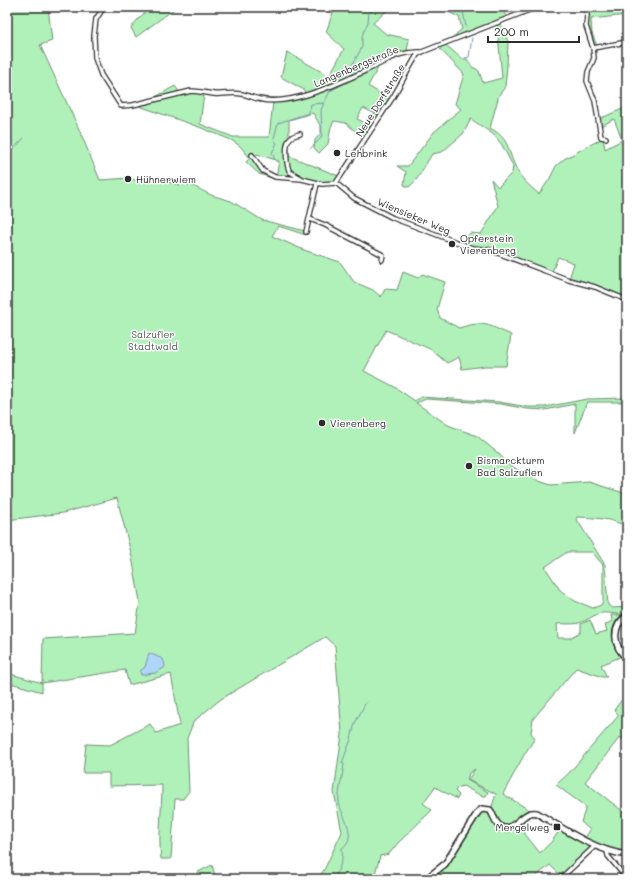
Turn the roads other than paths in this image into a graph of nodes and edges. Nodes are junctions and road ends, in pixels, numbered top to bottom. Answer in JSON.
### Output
{"nodes":[{"id":1,"x":104,"y":7,"type":"edge"},
{"id":2,"x":538,"y":7,"type":"edge"},
{"id":3,"x":586,"y":7,"type":"edge"},
{"id":4,"x":627,"y":42,"type":"edge"},
{"id":5,"x":593,"y":48,"type":"junction"},
{"id":6,"x":422,"y":52,"type":"junction"},
{"id":7,"x":300,"y":134,"type":"dead end"},
{"id":8,"x":606,"y":138,"type":"dead end"},
{"id":9,"x":252,"y":155,"type":"dead end"},
{"id":10,"x":302,"y":179,"type":"junction"},
{"id":11,"x":336,"y":183,"type":"junction"},
{"id":12,"x":317,"y":184,"type":"junction"},
{"id":13,"x":310,"y":219,"type":"junction"},
{"id":14,"x":306,"y":232,"type":"dead end"},
{"id":15,"x":382,"y":260,"type":"dead end"},
{"id":16,"x":627,"y":300,"type":"edge"},
{"id":17,"x":627,"y":616,"type":"edge"},
{"id":18,"x":627,"y":658,"type":"edge"},
{"id":19,"x":595,"y":846,"type":"junction"},
{"id":20,"x":607,"y":850,"type":"junction"},
{"id":21,"x":627,"y":855,"type":"edge"},
{"id":22,"x":426,"y":879,"type":"edge"},
{"id":23,"x":560,"y":879,"type":"edge"},
{"id":24,"x":627,"y":879,"type":"edge"}],
"edges":[{"from":1,"to":6,"type":"street","name":"Langenbergstraße"},
{"from":2,"to":6,"type":"street"},
{"from":3,"to":5,"type":"street"},
{"from":4,"to":5,"type":"street"},
{"from":5,"to":8,"type":"street"},
{"from":6,"to":11,"type":"street","name":"Neue Dorfstraße"},
{"from":7,"to":10,"type":"street"},
{"from":9,"to":10,"type":"street"},
{"from":10,"to":12,"type":"street"},
{"from":11,"to":12,"type":"street"},
{"from":11,"to":16,"type":"street","name":"Wiensieker Weg"},
{"from":12,"to":13,"type":"street"},
{"from":13,"to":14,"type":"street"},
{"from":13,"to":15,"type":"street"},
{"from":17,"to":18,"type":"main road"},
{"from":19,"to":20,"type":"main road"},
{"from":19,"to":22,"type":"main road"},
{"from":19,"to":23,"type":"street"},
{"from":20,"to":21,"type":"main road"},
{"from":20,"to":24,"type":"street"}]}
